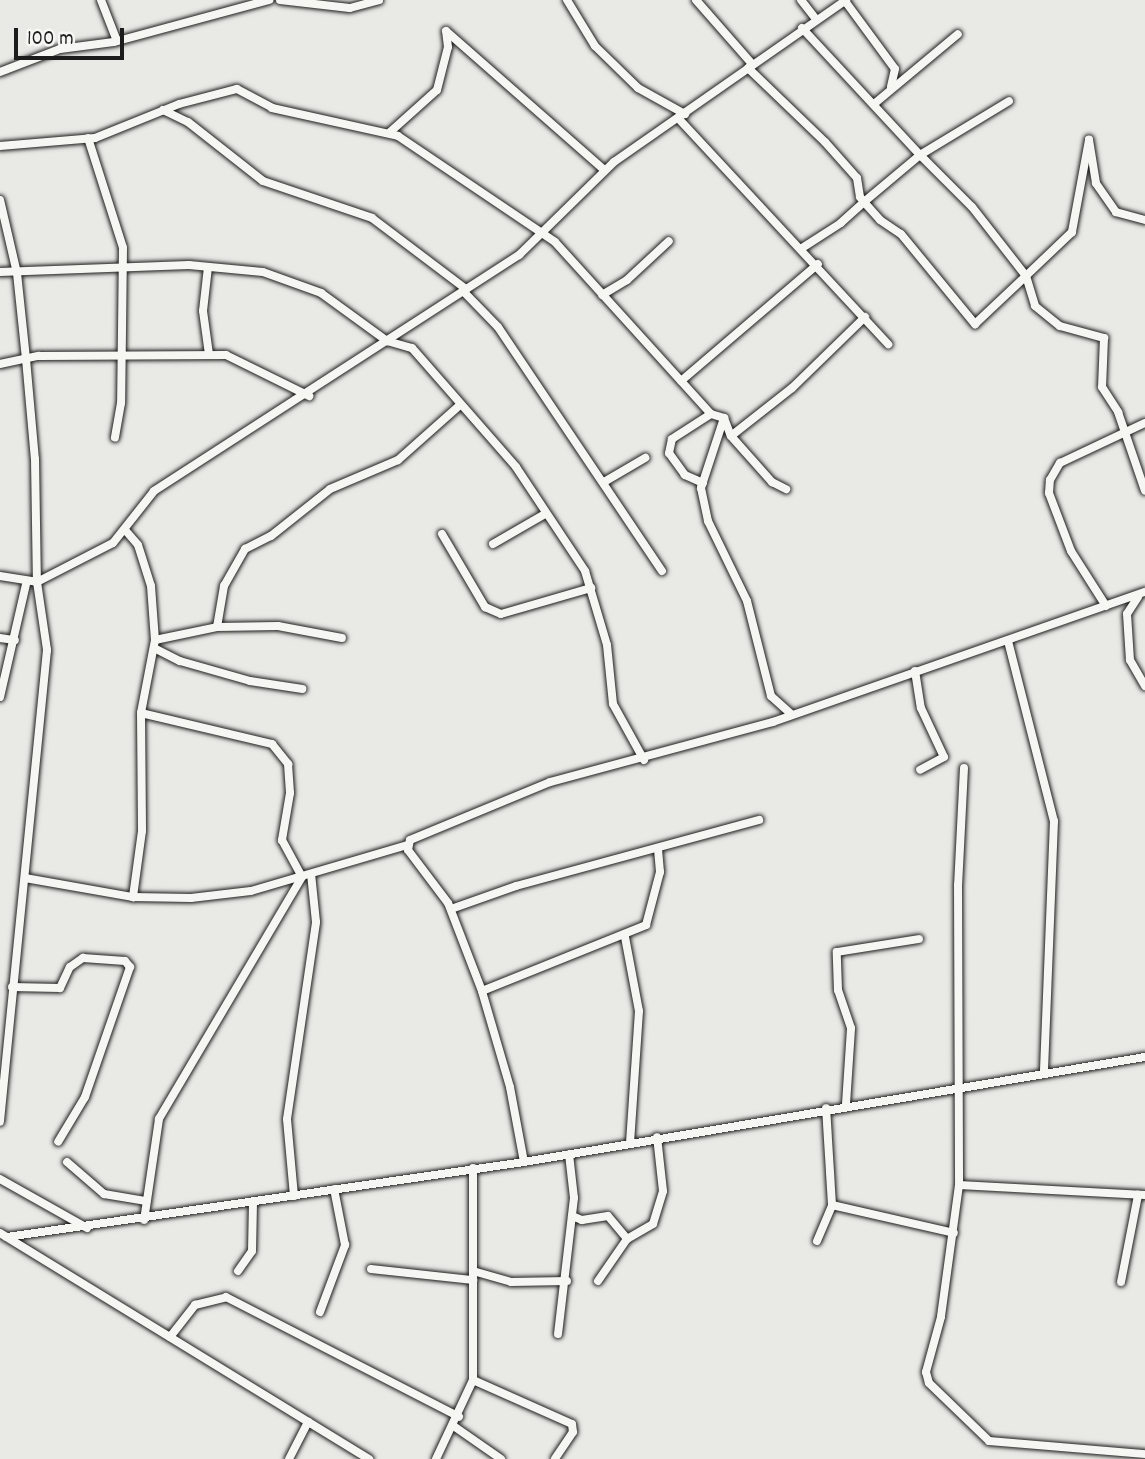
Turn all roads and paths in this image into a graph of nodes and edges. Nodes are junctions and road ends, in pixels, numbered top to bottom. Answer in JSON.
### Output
{"nodes":[{"id":1,"x":101,"y":0,"type":"edge"},
{"id":2,"x":268,"y":0,"type":"edge"},
{"id":3,"x":280,"y":0,"type":"edge"},
{"id":4,"x":379,"y":0,"type":"edge"},
{"id":5,"x":567,"y":0,"type":"edge"},
{"id":6,"x":696,"y":0,"type":"edge"},
{"id":7,"x":801,"y":0,"type":"edge"},
{"id":8,"x":845,"y":0,"type":"edge"},
{"id":9,"x":816,"y":19,"type":"junction"},
{"id":10,"x":802,"y":28,"type":"junction"},
{"id":11,"x":958,"y":34,"type":"dead end"},
{"id":12,"x":117,"y":41,"type":"junction"},
{"id":13,"x":751,"y":67,"type":"junction"},
{"id":14,"x":0,"y":72,"type":"edge"},
{"id":15,"x":891,"y":87,"type":"junction"},
{"id":16,"x":1009,"y":101,"type":"dead end"},
{"id":17,"x":874,"y":104,"type":"junction"},
{"id":18,"x":163,"y":110,"type":"junction"},
{"id":19,"x":681,"y":116,"type":"junction"},
{"id":20,"x":389,"y":133,"type":"junction"},
{"id":21,"x":88,"y":138,"type":"junction"},
{"id":22,"x":0,"y":146,"type":"edge"},
{"id":23,"x":920,"y":155,"type":"junction"},
{"id":24,"x":604,"y":170,"type":"junction"},
{"id":25,"x":0,"y":200,"type":"edge"},
{"id":26,"x":864,"y":202,"type":"junction"},
{"id":27,"x":1145,"y":220,"type":"edge"},
{"id":28,"x":540,"y":234,"type":"junction"},
{"id":29,"x":669,"y":241,"type":"dead end"},
{"id":30,"x":802,"y":248,"type":"junction"},
{"id":31,"x":818,"y":264,"type":"junction"},
{"id":32,"x":208,"y":267,"type":"junction"},
{"id":33,"x":123,"y":268,"type":"junction"},
{"id":34,"x":0,"y":272,"type":"edge"},
{"id":35,"x":17,"y":273,"type":"junction"},
{"id":36,"x":1026,"y":276,"type":"junction"},
{"id":37,"x":464,"y":290,"type":"junction"},
{"id":38,"x":602,"y":295,"type":"junction"},
{"id":39,"x":865,"y":317,"type":"junction"},
{"id":40,"x":387,"y":341,"type":"junction"},
{"id":41,"x":888,"y":344,"type":"dead end"},
{"id":42,"x":209,"y":354,"type":"junction"},
{"id":43,"x":121,"y":358,"type":"junction"},
{"id":44,"x":26,"y":359,"type":"junction"},
{"id":45,"x":0,"y":364,"type":"edge"},
{"id":46,"x":681,"y":381,"type":"junction"},
{"id":47,"x":309,"y":396,"type":"junction"},
{"id":48,"x":460,"y":405,"type":"junction"},
{"id":49,"x":711,"y":414,"type":"junction"},
{"id":50,"x":724,"y":418,"type":"junction"},
{"id":51,"x":1145,"y":423,"type":"edge"},
{"id":52,"x":1124,"y":430,"type":"junction"},
{"id":53,"x":731,"y":436,"type":"junction"},
{"id":54,"x":115,"y":437,"type":"dead end"},
{"id":55,"x":645,"y":458,"type":"dead end"},
{"id":56,"x":604,"y":482,"type":"junction"},
{"id":57,"x":703,"y":483,"type":"junction"},
{"id":58,"x":786,"y":489,"type":"dead end"},
{"id":59,"x":1145,"y":491,"type":"edge"},
{"id":60,"x":545,"y":514,"type":"junction"},
{"id":61,"x":126,"y":531,"type":"junction"},
{"id":62,"x":442,"y":534,"type":"dead end"},
{"id":63,"x":493,"y":544,"type":"dead end"},
{"id":64,"x":662,"y":571,"type":"dead end"},
{"id":65,"x":0,"y":576,"type":"edge"},
{"id":66,"x":26,"y":583,"type":"junction"},
{"id":67,"x":37,"y":583,"type":"junction"},
{"id":68,"x":591,"y":588,"type":"junction"},
{"id":69,"x":1141,"y":595,"type":"edge"},
{"id":70,"x":1106,"y":606,"type":"junction"},
{"id":71,"x":217,"y":627,"type":"junction"},
{"id":72,"x":0,"y":638,"type":"edge"},
{"id":73,"x":342,"y":638,"type":"dead end"},
{"id":74,"x":15,"y":640,"type":"junction"},
{"id":75,"x":1008,"y":641,"type":"junction"},
{"id":76,"x":155,"y":644,"type":"junction"},
{"id":77,"x":915,"y":671,"type":"junction"},
{"id":78,"x":1145,"y":687,"type":"edge"},
{"id":79,"x":302,"y":689,"type":"dead end"},
{"id":80,"x":0,"y":697,"type":"edge"},
{"id":81,"x":141,"y":713,"type":"junction"},
{"id":82,"x":791,"y":715,"type":"junction"},
{"id":83,"x":644,"y":760,"type":"junction"},
{"id":84,"x":964,"y":768,"type":"dead end"},
{"id":85,"x":920,"y":770,"type":"dead end"},
{"id":86,"x":759,"y":820,"type":"dead end"},
{"id":87,"x":407,"y":845,"type":"junction"},
{"id":88,"x":658,"y":849,"type":"junction"},
{"id":89,"x":312,"y":874,"type":"junction"},
{"id":90,"x":302,"y":877,"type":"junction"},
{"id":91,"x":25,"y":878,"type":"junction"},
{"id":92,"x":133,"y":897,"type":"junction"},
{"id":93,"x":451,"y":909,"type":"junction"},
{"id":94,"x":625,"y":937,"type":"junction"},
{"id":95,"x":919,"y":939,"type":"dead end"},
{"id":96,"x":12,"y":987,"type":"junction"},
{"id":97,"x":482,"y":991,"type":"junction"},
{"id":98,"x":1145,"y":1057,"type":"edge"},
{"id":99,"x":1044,"y":1071,"type":"junction"},
{"id":100,"x":960,"y":1087,"type":"junction"},
{"id":101,"x":846,"y":1104,"type":"junction"},
{"id":102,"x":826,"y":1108,"type":"junction"},
{"id":103,"x":0,"y":1122,"type":"edge"},
{"id":104,"x":657,"y":1137,"type":"junction"},
{"id":105,"x":58,"y":1142,"type":"dead end"},
{"id":106,"x":630,"y":1142,"type":"junction"},
{"id":107,"x":569,"y":1154,"type":"junction"},
{"id":108,"x":524,"y":1161,"type":"junction"},
{"id":109,"x":66,"y":1162,"type":"dead end"},
{"id":110,"x":473,"y":1168,"type":"junction"},
{"id":111,"x":0,"y":1179,"type":"edge"},
{"id":112,"x":959,"y":1185,"type":"junction"},
{"id":113,"x":334,"y":1189,"type":"junction"},
{"id":114,"x":1141,"y":1195,"type":"edge"},
{"id":115,"x":294,"y":1196,"type":"junction"},
{"id":116,"x":146,"y":1201,"type":"junction"},
{"id":117,"x":253,"y":1202,"type":"junction"},
{"id":118,"x":832,"y":1205,"type":"junction"},
{"id":119,"x":572,"y":1216,"type":"junction"},
{"id":120,"x":144,"y":1220,"type":"junction"},
{"id":121,"x":87,"y":1228,"type":"junction"},
{"id":122,"x":954,"y":1233,"type":"junction"},
{"id":123,"x":3,"y":1235,"type":"edge"},
{"id":124,"x":627,"y":1239,"type":"junction"},
{"id":125,"x":817,"y":1241,"type":"dead end"},
{"id":126,"x":371,"y":1269,"type":"dead end"},
{"id":127,"x":238,"y":1271,"type":"dead end"},
{"id":128,"x":473,"y":1275,"type":"junction"},
{"id":129,"x":567,"y":1281,"type":"junction"},
{"id":130,"x":598,"y":1281,"type":"dead end"},
{"id":131,"x":1121,"y":1282,"type":"dead end"},
{"id":132,"x":320,"y":1312,"type":"dead end"},
{"id":133,"x":558,"y":1334,"type":"dead end"},
{"id":134,"x":170,"y":1337,"type":"junction"},
{"id":135,"x":473,"y":1380,"type":"junction"},
{"id":136,"x":459,"y":1417,"type":"junction"},
{"id":137,"x":308,"y":1422,"type":"junction"},
{"id":138,"x":455,"y":1427,"type":"junction"},
{"id":139,"x":1145,"y":1454,"type":"edge"},
{"id":140,"x":289,"y":1459,"type":"edge"},
{"id":141,"x":369,"y":1459,"type":"edge"},
{"id":142,"x":436,"y":1459,"type":"edge"},
{"id":143,"x":501,"y":1459,"type":"edge"},
{"id":144,"x":555,"y":1459,"type":"edge"}],
"edges":[{"from":1,"to":12,"type":"street"},
{"from":2,"to":12,"type":"street"},
{"from":3,"to":4,"type":"street"},
{"from":5,"to":19,"type":"street"},
{"from":6,"to":13,"type":"street"},
{"from":7,"to":9,"type":"street"},
{"from":8,"to":9,"type":"street"},
{"from":8,"to":15,"type":"street"},
{"from":9,"to":10,"type":"street"},
{"from":10,"to":13,"type":"street"},
{"from":10,"to":17,"type":"street"},
{"from":11,"to":15,"type":"street"},
{"from":12,"to":14,"type":"street"},
{"from":13,"to":19,"type":"street"},
{"from":13,"to":26,"type":"street"},
{"from":15,"to":17,"type":"street"},
{"from":16,"to":23,"type":"street"},
{"from":17,"to":23,"type":"street"},
{"from":18,"to":20,"type":"street"},
{"from":18,"to":21,"type":"street"},
{"from":18,"to":37,"type":"street"},
{"from":19,"to":24,"type":"street"},
{"from":19,"to":30,"type":"street"},
{"from":20,"to":24,"type":"street"},
{"from":20,"to":28,"type":"street"},
{"from":21,"to":22,"type":"street"},
{"from":21,"to":33,"type":"street"},
{"from":23,"to":26,"type":"street"},
{"from":23,"to":36,"type":"street"},
{"from":24,"to":28,"type":"street"},
{"from":25,"to":35,"type":"street"},
{"from":26,"to":30,"type":"street"},
{"from":26,"to":36,"type":"street"},
{"from":27,"to":36,"type":"street"},
{"from":28,"to":37,"type":"street"},
{"from":28,"to":38,"type":"street"},
{"from":29,"to":38,"type":"street"},
{"from":30,"to":31,"type":"street"},
{"from":31,"to":39,"type":"street"},
{"from":31,"to":46,"type":"street"},
{"from":32,"to":33,"type":"street"},
{"from":32,"to":40,"type":"street"},
{"from":32,"to":42,"type":"street"},
{"from":33,"to":35,"type":"street"},
{"from":33,"to":43,"type":"street"},
{"from":34,"to":35,"type":"street"},
{"from":35,"to":44,"type":"street"},
{"from":36,"to":52,"type":"street"},
{"from":37,"to":40,"type":"street"},
{"from":37,"to":56,"type":"street"},
{"from":38,"to":46,"type":"street"},
{"from":39,"to":41,"type":"street"},
{"from":39,"to":53,"type":"street"},
{"from":40,"to":47,"type":"street"},
{"from":40,"to":48,"type":"street"},
{"from":42,"to":43,"type":"street"},
{"from":42,"to":47,"type":"street"},
{"from":43,"to":44,"type":"street"},
{"from":43,"to":54,"type":"street"},
{"from":44,"to":45,"type":"street"},
{"from":44,"to":67,"type":"street"},
{"from":46,"to":49,"type":"street"},
{"from":47,"to":61,"type":"street"},
{"from":48,"to":60,"type":"street"},
{"from":48,"to":71,"type":"street"},
{"from":49,"to":50,"type":"street"},
{"from":49,"to":57,"type":"street"},
{"from":50,"to":53,"type":"street"},
{"from":50,"to":57,"type":"street"},
{"from":51,"to":52,"type":"street"},
{"from":52,"to":59,"type":"street"},
{"from":52,"to":70,"type":"street"},
{"from":53,"to":58,"type":"street"},
{"from":55,"to":56,"type":"street"},
{"from":56,"to":64,"type":"street"},
{"from":57,"to":82,"type":"street"},
{"from":60,"to":63,"type":"street"},
{"from":60,"to":68,"type":"street"},
{"from":61,"to":67,"type":"street"},
{"from":61,"to":76,"type":"street"},
{"from":62,"to":68,"type":"street"},
{"from":65,"to":66,"type":"street"},
{"from":66,"to":67,"type":"street"},
{"from":66,"to":74,"type":"street"},
{"from":67,"to":91,"type":"street"},
{"from":68,"to":83,"type":"street"},
{"from":69,"to":70,"type":"street"},
{"from":69,"to":78,"type":"street"},
{"from":70,"to":75,"type":"street"},
{"from":71,"to":73,"type":"street"},
{"from":71,"to":76,"type":"street"},
{"from":72,"to":74,"type":"street"},
{"from":74,"to":80,"type":"street"},
{"from":75,"to":77,"type":"street"},
{"from":75,"to":99,"type":"street"},
{"from":76,"to":79,"type":"street"},
{"from":76,"to":81,"type":"street"},
{"from":77,"to":82,"type":"street"},
{"from":77,"to":85,"type":"street"},
{"from":81,"to":90,"type":"street"},
{"from":81,"to":92,"type":"street"},
{"from":82,"to":83,"type":"street"},
{"from":83,"to":87,"type":"street"},
{"from":84,"to":100,"type":"street"},
{"from":86,"to":88,"type":"street"},
{"from":87,"to":89,"type":"street"},
{"from":87,"to":93,"type":"street"},
{"from":88,"to":93,"type":"street"},
{"from":88,"to":94,"type":"street"},
{"from":89,"to":90,"type":"street"},
{"from":89,"to":115,"type":"street"},
{"from":90,"to":92,"type":"street"},
{"from":90,"to":116,"type":"street"},
{"from":91,"to":92,"type":"street"},
{"from":91,"to":96,"type":"street"},
{"from":93,"to":97,"type":"street"},
{"from":94,"to":97,"type":"street"},
{"from":94,"to":106,"type":"street"},
{"from":95,"to":101,"type":"street"},
{"from":96,"to":103,"type":"street"},
{"from":96,"to":105,"type":"street"},
{"from":97,"to":108,"type":"street"},
{"from":98,"to":99,"type":"street"},
{"from":99,"to":100,"type":"street"},
{"from":100,"to":101,"type":"street"},
{"from":100,"to":112,"type":"street"},
{"from":101,"to":102,"type":"street"},
{"from":102,"to":104,"type":"street"},
{"from":102,"to":118,"type":"street"},
{"from":104,"to":106,"type":"street"},
{"from":104,"to":124,"type":"street"},
{"from":106,"to":107,"type":"street"},
{"from":107,"to":108,"type":"street"},
{"from":107,"to":119,"type":"street"},
{"from":108,"to":110,"type":"street"},
{"from":109,"to":116,"type":"street"},
{"from":110,"to":113,"type":"street"},
{"from":110,"to":128,"type":"street"},
{"from":111,"to":121,"type":"street"},
{"from":112,"to":114,"type":"street"},
{"from":112,"to":122,"type":"street"},
{"from":113,"to":115,"type":"street"},
{"from":113,"to":132,"type":"street"},
{"from":114,"to":131,"type":"street"},
{"from":115,"to":117,"type":"street"},
{"from":116,"to":120,"type":"street"},
{"from":117,"to":120,"type":"street"},
{"from":117,"to":127,"type":"street"},
{"from":118,"to":122,"type":"street"},
{"from":118,"to":125,"type":"street"},
{"from":119,"to":124,"type":"street"},
{"from":119,"to":129,"type":"street"},
{"from":120,"to":121,"type":"street"},
{"from":121,"to":123,"type":"street"},
{"from":122,"to":139,"type":"street"},
{"from":123,"to":134,"type":"street"},
{"from":124,"to":130,"type":"street"},
{"from":126,"to":128,"type":"street"},
{"from":128,"to":129,"type":"street"},
{"from":128,"to":135,"type":"street"},
{"from":129,"to":133,"type":"street"},
{"from":134,"to":136,"type":"street"},
{"from":134,"to":137,"type":"street"},
{"from":135,"to":136,"type":"street"},
{"from":135,"to":144,"type":"street"},
{"from":136,"to":138,"type":"street"},
{"from":137,"to":140,"type":"street"},
{"from":137,"to":141,"type":"street"},
{"from":138,"to":142,"type":"street"},
{"from":138,"to":143,"type":"street"}]}
